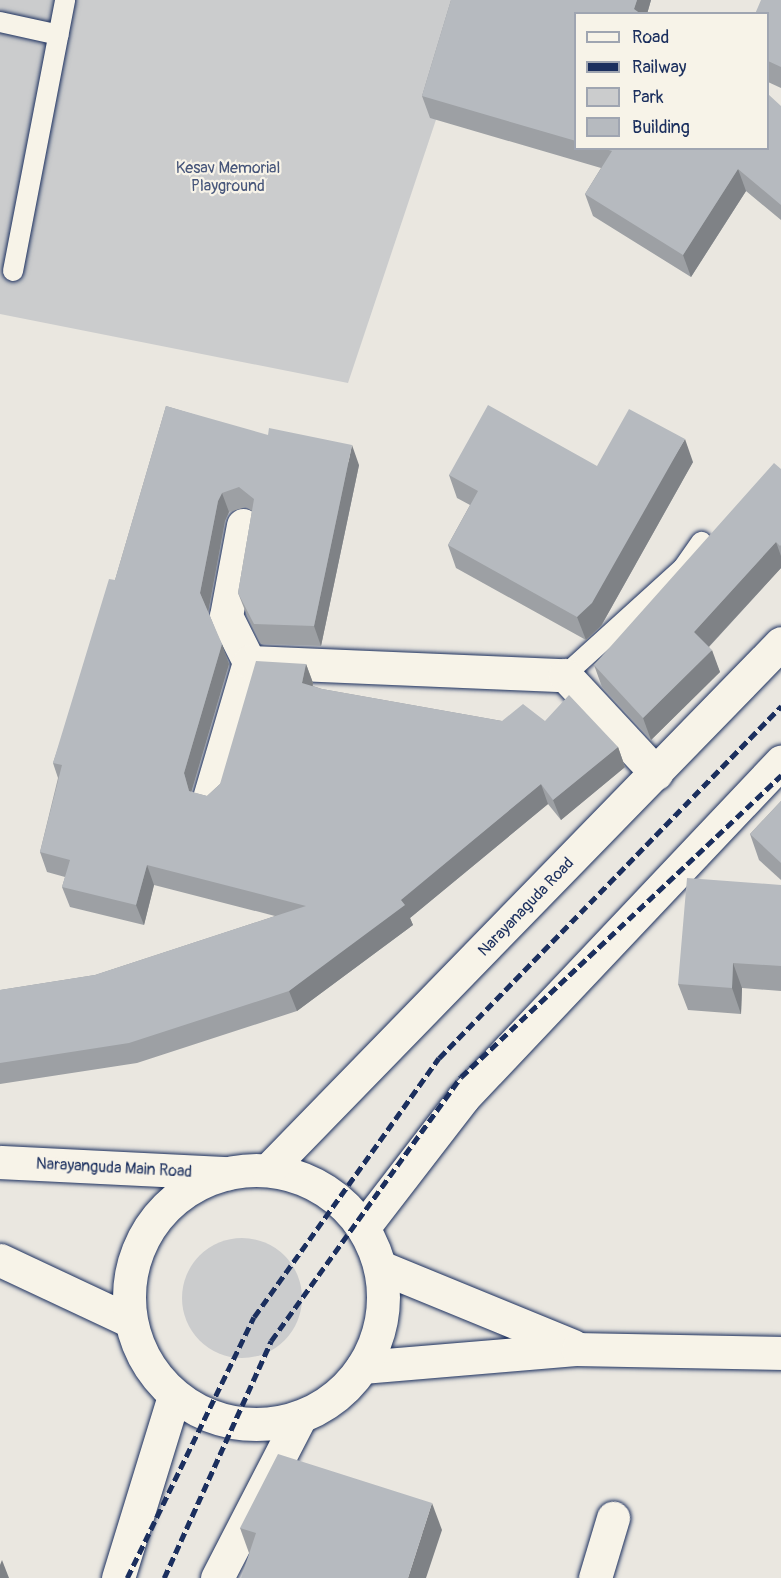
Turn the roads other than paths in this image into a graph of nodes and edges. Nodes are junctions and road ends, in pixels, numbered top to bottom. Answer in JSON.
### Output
{"nodes":[{"id":1,"x":65,"y":0,"type":"edge"},
{"id":2,"x":0,"y":22,"type":"edge"},
{"id":3,"x":58,"y":35,"type":"junction"},
{"id":4,"x":13,"y":271,"type":"dead end"},
{"id":5,"x":243,"y":525,"type":"dead end"},
{"id":6,"x":701,"y":542,"type":"edge"},
{"id":7,"x":781,"y":643,"type":"edge"},
{"id":8,"x":249,"y":663,"type":"junction"},
{"id":9,"x":565,"y":675,"type":"junction"},
{"id":10,"x":781,"y":762,"type":"edge"},
{"id":11,"x":656,"y":773,"type":"junction"},
{"id":12,"x":209,"y":798,"type":"edge"},
{"id":13,"x":0,"y":1162,"type":"edge"},
{"id":14,"x":268,"y":1170,"type":"junction"},
{"id":15,"x":227,"y":1173,"type":"junction"},
{"id":16,"x":363,"y":1228,"type":"junction"},
{"id":17,"x":0,"y":1260,"type":"edge"},
{"id":18,"x":383,"y":1268,"type":"junction"},
{"id":19,"x":130,"y":1321,"type":"junction"},
{"id":20,"x":578,"y":1349,"type":"junction"},
{"id":21,"x":781,"y":1353,"type":"edge"},
{"id":22,"x":362,"y":1367,"type":"junction"},
{"id":23,"x":174,"y":1396,"type":"junction"},
{"id":24,"x":300,"y":1417,"type":"junction"},
{"id":25,"x":613,"y":1518,"type":"dead end"},
{"id":26,"x":118,"y":1578,"type":"edge"},
{"id":27,"x":217,"y":1578,"type":"edge"},
{"id":28,"x":595,"y":1578,"type":"edge"}],
"edges":[{"from":1,"to":3,"type":"lane"},
{"from":2,"to":3,"type":"lane"},
{"from":3,"to":4,"type":"lane"},
{"from":5,"to":8,"type":"main road"},
{"from":6,"to":9,"type":"lane"},
{"from":7,"to":11,"type":"main road","name":"Narayanaguda Road"},
{"from":8,"to":9,"type":"main road"},
{"from":8,"to":12,"type":"main road"},
{"from":9,"to":11,"type":"main road"},
{"from":10,"to":16,"type":"main road"},
{"from":11,"to":14,"type":"main road","name":"Narayanaguda Road"},
{"from":13,"to":15,"type":"main road","name":"Narayanguda Main Road"},
{"from":14,"to":15,"type":"main road"},
{"from":14,"to":16,"type":"main road"},
{"from":15,"to":19,"type":"main road"},
{"from":16,"to":18,"type":"main road"},
{"from":17,"to":19,"type":"main road"},
{"from":18,"to":20,"type":"main road"},
{"from":18,"to":22,"type":"main road"},
{"from":19,"to":23,"type":"main road"},
{"from":20,"to":21,"type":"main road"},
{"from":20,"to":22,"type":"main road"},
{"from":22,"to":24,"type":"main road"},
{"from":23,"to":24,"type":"main road"},
{"from":23,"to":26,"type":"main road"},
{"from":24,"to":27,"type":"main road"},
{"from":25,"to":28,"type":"main road"}]}
